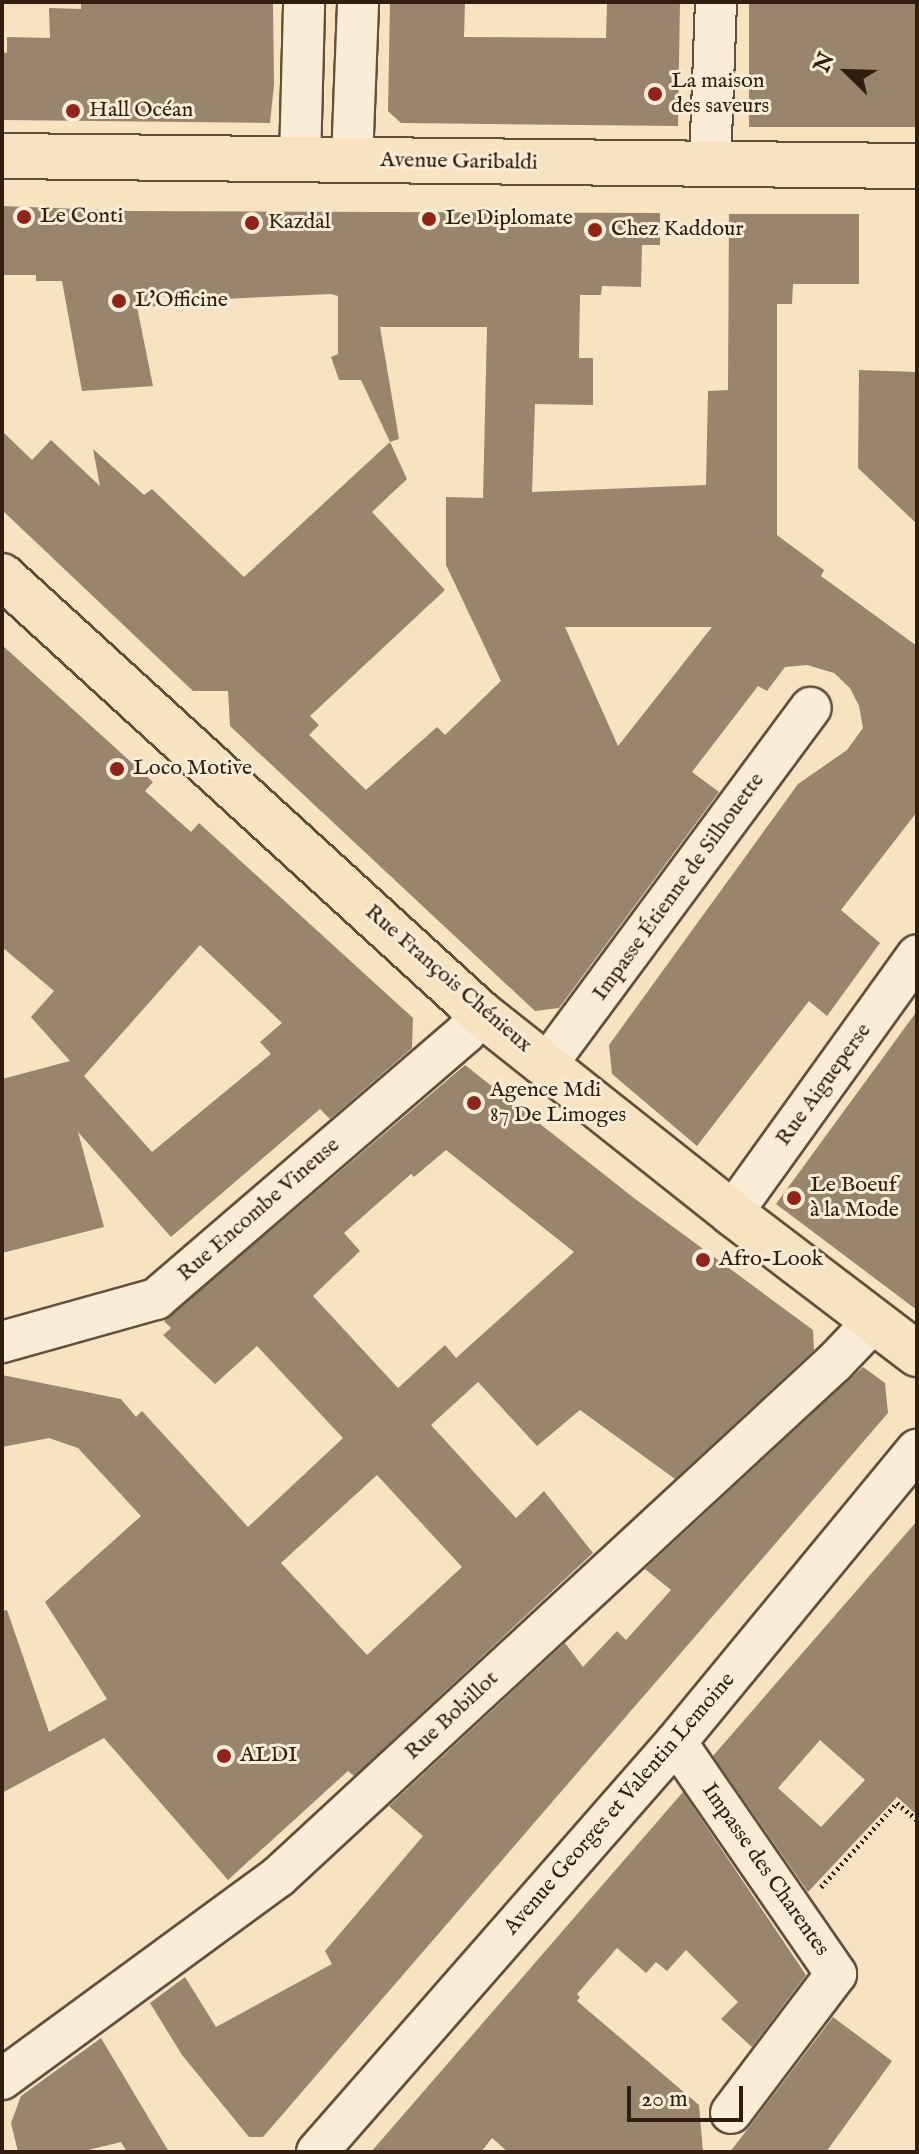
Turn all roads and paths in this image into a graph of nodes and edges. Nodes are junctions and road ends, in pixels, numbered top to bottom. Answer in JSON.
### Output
{"nodes":[{"id":1,"x":304,"y":2,"type":"edge"},
{"id":2,"x":358,"y":2,"type":"edge"},
{"id":3,"x":716,"y":2,"type":"edge"},
{"id":4,"x":2,"y":156,"type":"edge"},
{"id":5,"x":300,"y":160,"type":"junction"},
{"id":6,"x":352,"y":161,"type":"junction"},
{"id":7,"x":710,"y":165,"type":"junction"},
{"id":8,"x":917,"y":166,"type":"edge"},
{"id":9,"x":2,"y":576,"type":"edge"},
{"id":10,"x":810,"y":708,"type":"dead end"},
{"id":11,"x":917,"y":956,"type":"edge"},
{"id":12,"x":480,"y":1013,"type":"junction"},
{"id":13,"x":547,"y":1064,"type":"junction"},
{"id":14,"x":732,"y":1213,"type":"junction"},
{"id":15,"x":874,"y":1321,"type":"junction"},
{"id":16,"x":2,"y":1342,"type":"edge"},
{"id":17,"x":917,"y":1354,"type":"edge"},
{"id":18,"x":917,"y":1450,"type":"edge"},
{"id":19,"x":676,"y":1742,"type":"junction"},
{"id":20,"x":917,"y":1820,"type":"edge"},
{"id":21,"x":796,"y":1914,"type":"junction"},
{"id":22,"x":2,"y":2079,"type":"edge"},
{"id":23,"x":731,"y":2113,"type":"dead end"},
{"id":24,"x":317,"y":2152,"type":"edge"}],
"edges":[{"from":1,"to":5,"type":"street"},
{"from":2,"to":6,"type":"street"},
{"from":3,"to":7,"type":"street"},
{"from":4,"to":5,"type":"main road","name":"Avenue Garibaldi"},
{"from":5,"to":6,"type":"main road","name":"Avenue Garibaldi"},
{"from":6,"to":7,"type":"main road","name":"Avenue Garibaldi"},
{"from":7,"to":8,"type":"main road","name":"Avenue Garibaldi"},
{"from":9,"to":12,"type":"main road","name":"Rue François Chénieux"},
{"from":10,"to":13,"type":"street","name":"Impasse Étienne de Silhouette"},
{"from":11,"to":14,"type":"street","name":"Rue Aigueperse"},
{"from":12,"to":13,"type":"main road","name":"Rue François Chénieux"},
{"from":12,"to":16,"type":"street","name":"Rue Encombe Vineuse"},
{"from":13,"to":14,"type":"main road","name":"Rue François Chénieux"},
{"from":14,"to":15,"type":"main road","name":"Rue François Chénieux"},
{"from":15,"to":17,"type":"main road","name":"Rue François Chénieux"},
{"from":15,"to":22,"type":"street","name":"Rue Bobillot"},
{"from":18,"to":19,"type":"street","name":"Avenue Georges et Valentin Lemoine"},
{"from":19,"to":21,"type":"street","name":"Impasse des Charentes"},
{"from":19,"to":24,"type":"street","name":"Avenue Georges et Valentin Lemoine"},
{"from":20,"to":21,"type":"path"},
{"from":21,"to":23,"type":"street","name":"Impasse des Charentes"}]}
